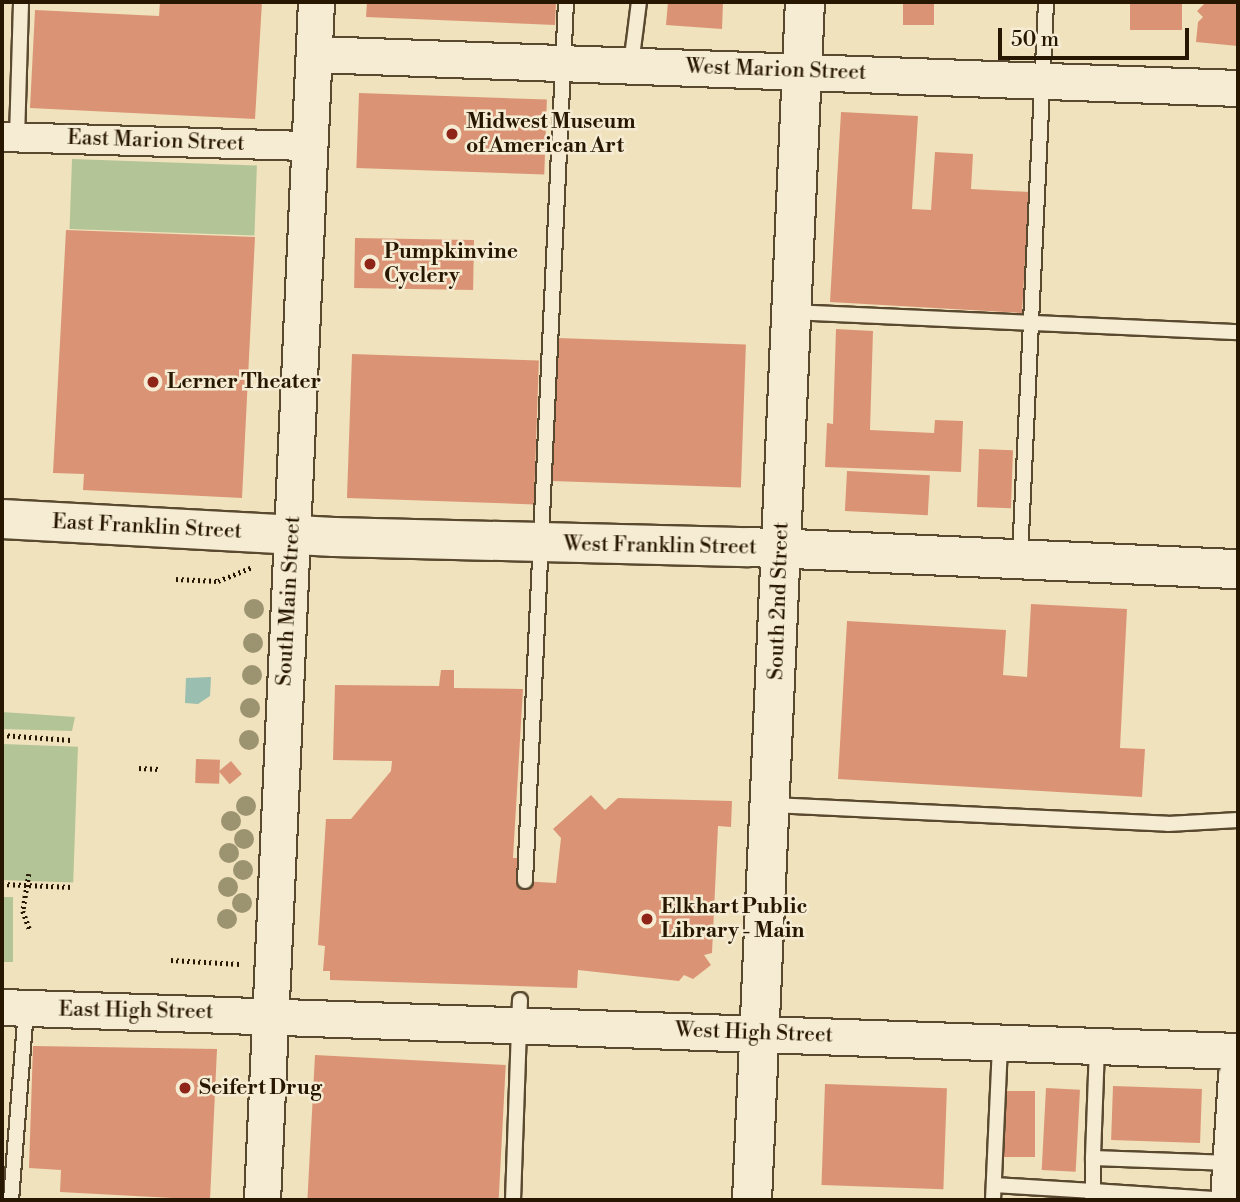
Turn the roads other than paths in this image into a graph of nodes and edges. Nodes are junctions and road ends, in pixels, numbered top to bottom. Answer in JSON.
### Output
{"nodes":[{"id":1,"x":21,"y":2,"type":"edge"},
{"id":2,"x":316,"y":2,"type":"edge"},
{"id":3,"x":566,"y":2,"type":"edge"},
{"id":4,"x":639,"y":2,"type":"edge"},
{"id":5,"x":805,"y":2,"type":"edge"},
{"id":6,"x":1045,"y":2,"type":"edge"},
{"id":7,"x":315,"y":54,"type":"junction"},
{"id":8,"x":564,"y":63,"type":"junction"},
{"id":9,"x":631,"y":65,"type":"junction"},
{"id":10,"x":801,"y":71,"type":"junction"},
{"id":11,"x":1044,"y":82,"type":"junction"},
{"id":12,"x":1238,"y":88,"type":"edge"},
{"id":13,"x":9,"y":137,"type":"edge"},
{"id":14,"x":310,"y":146,"type":"junction"},
{"id":15,"x":790,"y":312,"type":"junction"},
{"id":16,"x":1031,"y":323,"type":"junction"},
{"id":17,"x":1238,"y":332,"type":"edge"},
{"id":18,"x":2,"y":519,"type":"edge"},
{"id":19,"x":292,"y":535,"type":"junction"},
{"id":20,"x":542,"y":543,"type":"junction"},
{"id":21,"x":782,"y":549,"type":"junction"},
{"id":22,"x":1020,"y":559,"type":"junction"},
{"id":23,"x":1238,"y":569,"type":"edge"},
{"id":24,"x":770,"y":805,"type":"junction"},
{"id":25,"x":1238,"y":820,"type":"edge"},
{"id":26,"x":525,"y":881,"type":"dead end"},
{"id":27,"x":14,"y":1008,"type":"edge"},
{"id":28,"x":520,"y":1013,"type":"junction"},
{"id":29,"x":270,"y":1014,"type":"junction"},
{"id":30,"x":759,"y":1033,"type":"junction"},
{"id":31,"x":1000,"y":1043,"type":"junction"},
{"id":32,"x":1097,"y":1047,"type":"junction"},
{"id":33,"x":1238,"y":1051,"type":"edge"},
{"id":34,"x":1238,"y":1076,"type":"edge"},
{"id":35,"x":1093,"y":1158,"type":"junction"},
{"id":36,"x":1231,"y":1188,"type":"edge"},
{"id":37,"x":994,"y":1193,"type":"edge"},
{"id":38,"x":1093,"y":1196,"type":"edge"},
{"id":39,"x":11,"y":1200,"type":"edge"},
{"id":40,"x":262,"y":1200,"type":"edge"},
{"id":41,"x":513,"y":1200,"type":"edge"},
{"id":42,"x":752,"y":1200,"type":"edge"}],
"edges":[{"from":1,"to":13,"type":"lane"},
{"from":2,"to":7,"type":"street","name":"South Main Street"},
{"from":3,"to":8,"type":"lane"},
{"from":4,"to":9,"type":"lane"},
{"from":5,"to":10,"type":"main road","name":"South 2nd Street"},
{"from":6,"to":11,"type":"lane"},
{"from":7,"to":8,"type":"street","name":"West Marion Street"},
{"from":7,"to":14,"type":"street","name":"South Main Street"},
{"from":8,"to":9,"type":"street","name":"West Marion Street"},
{"from":8,"to":20,"type":"lane"},
{"from":9,"to":10,"type":"street","name":"West Marion Street"},
{"from":10,"to":11,"type":"street","name":"West Marion Street"},
{"from":10,"to":15,"type":"main road","name":"South 2nd Street"},
{"from":11,"to":12,"type":"street","name":"West Marion Street"},
{"from":11,"to":16,"type":"lane"},
{"from":13,"to":14,"type":"street","name":"East Marion Street"},
{"from":14,"to":19,"type":"street","name":"South Main Street"},
{"from":15,"to":16,"type":"lane"},
{"from":15,"to":21,"type":"main road","name":"South 2nd Street"},
{"from":16,"to":17,"type":"lane"},
{"from":16,"to":22,"type":"lane"},
{"from":18,"to":19,"type":"main road","name":"East Franklin Street"},
{"from":19,"to":20,"type":"main road","name":"West Franklin Street"},
{"from":19,"to":29,"type":"street","name":"South Main Street"},
{"from":20,"to":21,"type":"main road","name":"West Franklin Street"},
{"from":20,"to":26,"type":"lane"},
{"from":21,"to":22,"type":"main road","name":"West Franklin Street"},
{"from":21,"to":24,"type":"main road","name":"South 2nd Street"},
{"from":22,"to":23,"type":"main road","name":"West Franklin Street"},
{"from":24,"to":25,"type":"lane"},
{"from":24,"to":30,"type":"main road","name":"South 2nd Street"},
{"from":27,"to":29,"type":"street","name":"East High Street"},
{"from":27,"to":39,"type":"lane"},
{"from":28,"to":29,"type":"street","name":"West High Street"},
{"from":28,"to":30,"type":"street","name":"West High Street"},
{"from":28,"to":41,"type":"lane"},
{"from":29,"to":40,"type":"street","name":"South Main Street"},
{"from":30,"to":31,"type":"street","name":"West High Street"},
{"from":30,"to":42,"type":"main road","name":"South 2nd Street"},
{"from":31,"to":32,"type":"street","name":"West High Street"},
{"from":31,"to":37,"type":"lane"},
{"from":32,"to":33,"type":"street","name":"West High Street"},
{"from":32,"to":35,"type":"lane"},
{"from":34,"to":36,"type":"main road"},
{"from":35,"to":36,"type":"lane"},
{"from":35,"to":38,"type":"lane"},
{"from":36,"to":38,"type":"lane"},
{"from":37,"to":38,"type":"lane"}]}
